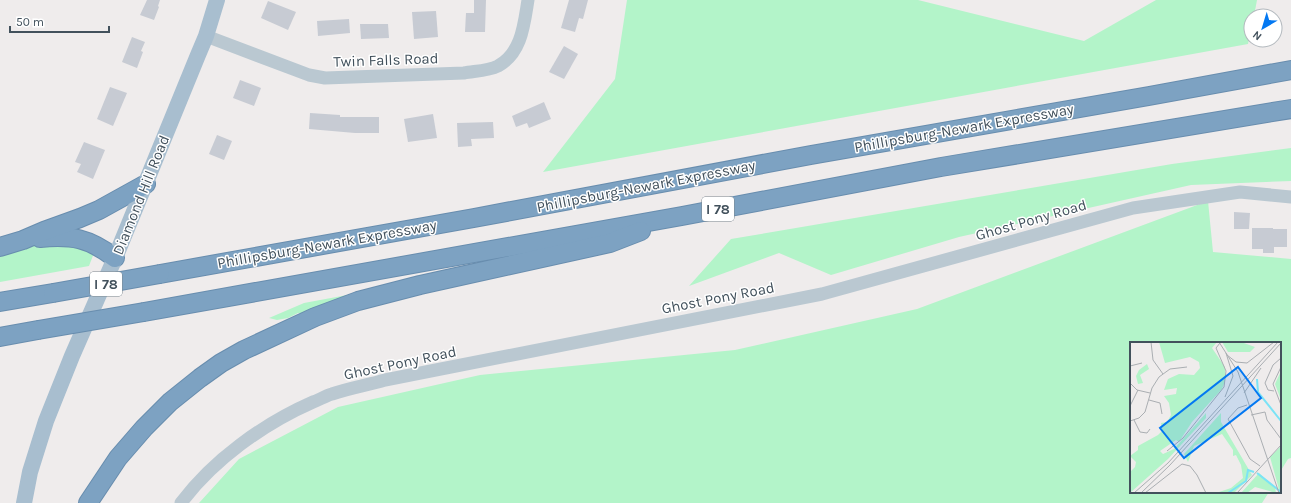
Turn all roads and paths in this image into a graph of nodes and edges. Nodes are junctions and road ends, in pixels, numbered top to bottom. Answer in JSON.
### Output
{"nodes":[{"id":1,"x":217,"y":0,"type":"edge"},
{"id":2,"x":528,"y":0,"type":"edge"},
{"id":3,"x":206,"y":36,"type":"junction"},
{"id":4,"x":1291,"y":70,"type":"edge"},
{"id":5,"x":1291,"y":109,"type":"edge"},
{"id":6,"x":146,"y":184,"type":"junction"},
{"id":7,"x":1291,"y":197,"type":"edge"},
{"id":8,"x":682,"y":216,"type":"junction"},
{"id":9,"x":23,"y":240,"type":"junction"},
{"id":10,"x":0,"y":247,"type":"edge"},
{"id":11,"x":116,"y":258,"type":"junction"},
{"id":12,"x":0,"y":302,"type":"edge"},
{"id":13,"x":0,"y":337,"type":"edge"},
{"id":14,"x":24,"y":503,"type":"edge"},
{"id":15,"x":88,"y":503,"type":"edge"},
{"id":16,"x":181,"y":503,"type":"edge"}],
"edges":[{"from":1,"to":3,"type":"main road","name":"Diamond Hill Road"},
{"from":2,"to":3,"type":"street","name":"Twin Falls Road"},
{"from":3,"to":6,"type":"main road","name":"Diamond Hill Road"},
{"from":4,"to":12,"type":"highway","name":"Phillipsburg-Newark Expressway","number":"I 78","bridge":true},
{"from":5,"to":8,"type":"highway","number":"I 78"},
{"from":6,"to":9,"type":"highway"},
{"from":6,"to":11,"type":"main road","name":"Diamond Hill Road"},
{"from":7,"to":16,"type":"street","name":"Ghost Pony Road"},
{"from":8,"to":13,"type":"highway","number":"I 78","bridge":true},
{"from":8,"to":15,"type":"highway"},
{"from":9,"to":10,"type":"highway"},
{"from":9,"to":11,"type":"highway"},
{"from":11,"to":14,"type":"main road","name":"Diamond Hill Road"}]}
